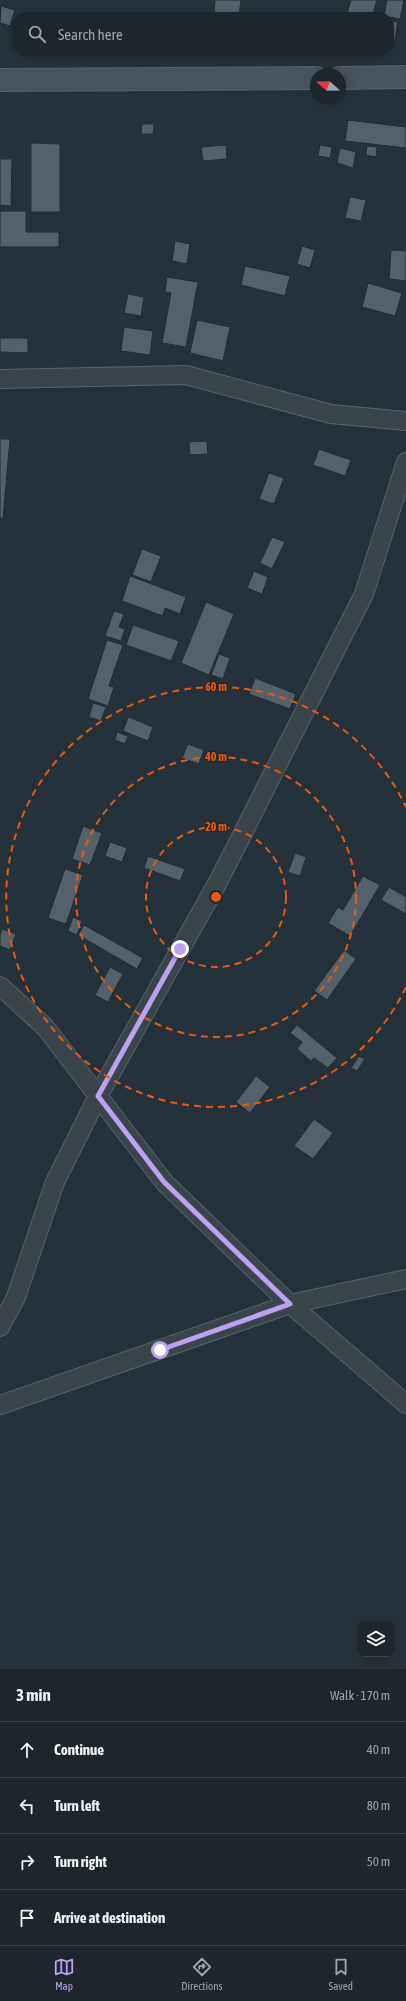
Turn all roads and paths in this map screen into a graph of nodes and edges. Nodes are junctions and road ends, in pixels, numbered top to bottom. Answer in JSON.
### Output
{"nodes":[{"id":1,"x":406,"y":77,"type":"edge"},
{"id":2,"x":310,"y":78,"type":"edge"},
{"id":3,"x":346,"y":78,"type":"edge"},
{"id":4,"x":0,"y":80,"type":"edge"},
{"id":5,"x":0,"y":379,"type":"edge"},
{"id":6,"x":406,"y":421,"type":"edge"},
{"id":7,"x":406,"y":462,"type":"edge"},
{"id":8,"x":0,"y":986,"type":"edge"},
{"id":9,"x":98,"y":1096,"type":"junction"},
{"id":10,"x":406,"y":1279,"type":"edge"},
{"id":11,"x":290,"y":1304,"type":"junction"},
{"id":12,"x":0,"y":1327,"type":"edge"},
{"id":13,"x":406,"y":1404,"type":"edge"},
{"id":14,"x":0,"y":1405,"type":"edge"}],
"edges":[{"from":1,"to":3,"type":"main road"},
{"from":2,"to":4,"type":"main road"},
{"from":5,"to":6,"type":"street"},
{"from":7,"to":9,"type":"street"},
{"from":8,"to":9,"type":"street"},
{"from":9,"to":11,"type":"street"},
{"from":9,"to":12,"type":"street"},
{"from":10,"to":11,"type":"street"},
{"from":11,"to":13,"type":"street"},
{"from":11,"to":14,"type":"street"}]}
